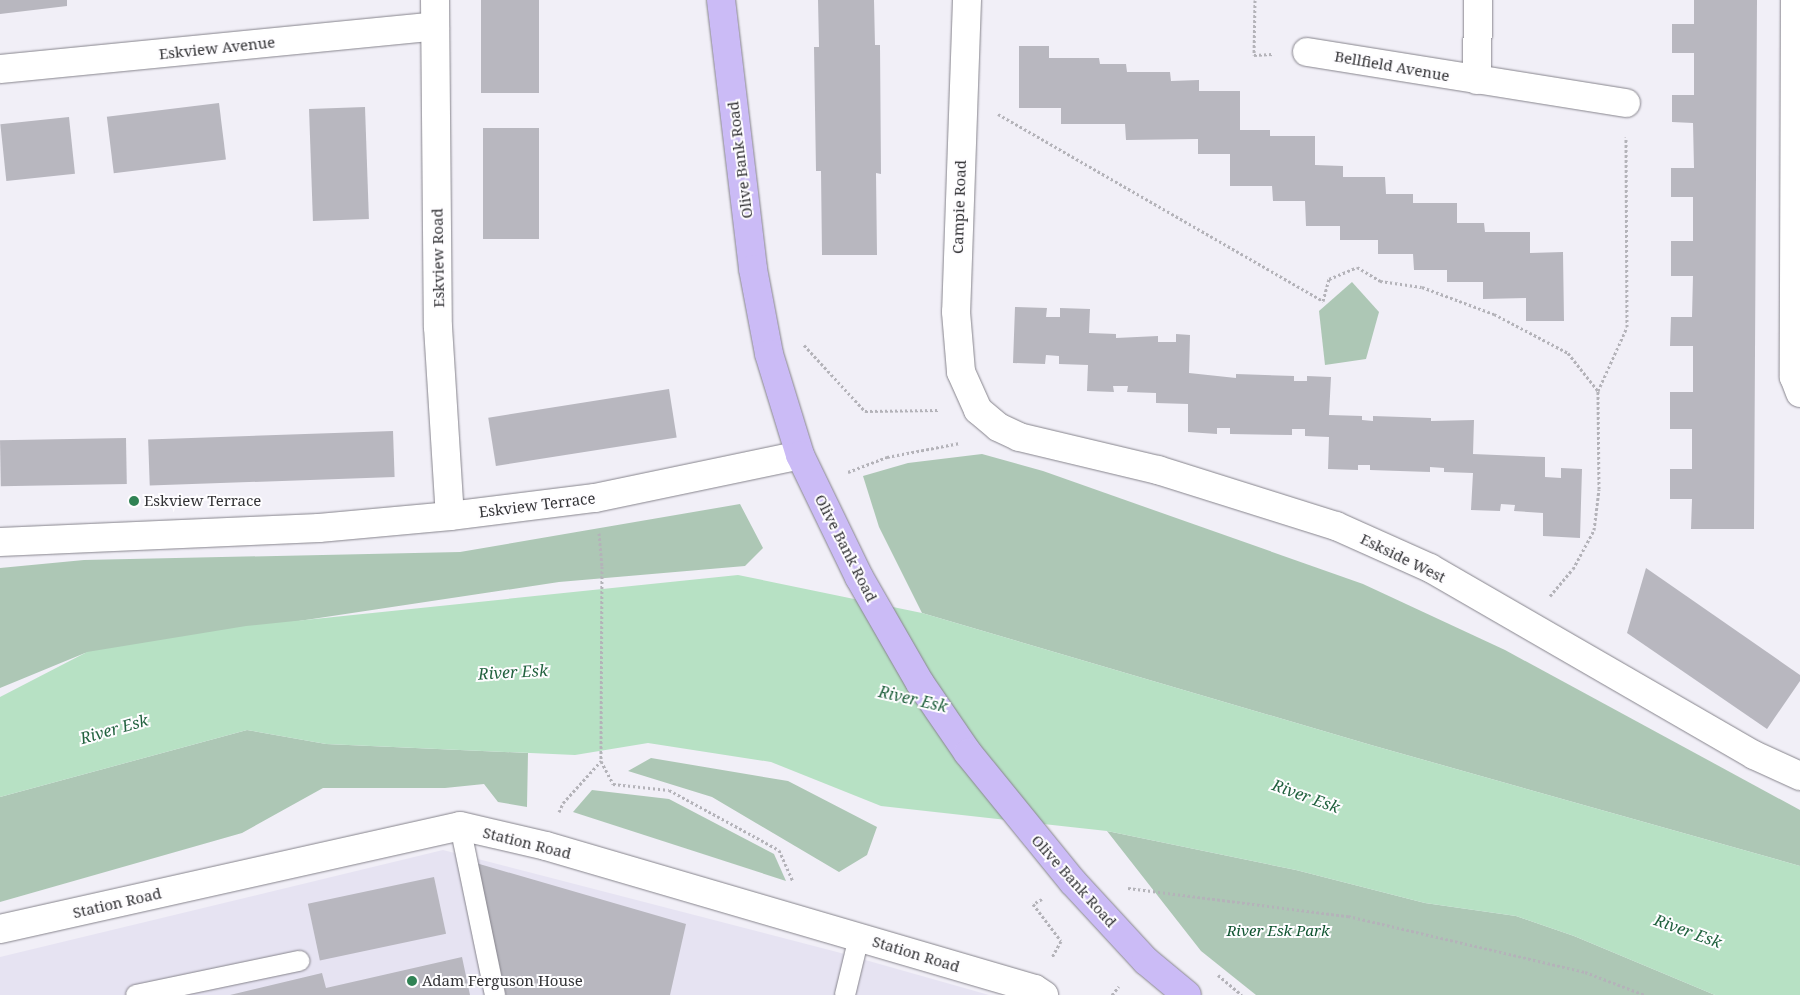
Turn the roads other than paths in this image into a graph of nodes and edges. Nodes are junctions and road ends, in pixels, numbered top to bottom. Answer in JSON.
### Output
{"nodes":[{"id":1,"x":721,"y":0,"type":"edge"},
{"id":2,"x":967,"y":0,"type":"edge"},
{"id":3,"x":1478,"y":0,"type":"edge"},
{"id":4,"x":1795,"y":0,"type":"edge"},
{"id":5,"x":435,"y":13,"type":"edge"},
{"id":6,"x":1307,"y":52,"type":"road end"},
{"id":7,"x":0,"y":69,"type":"edge"},
{"id":8,"x":1477,"y":80,"type":"junction"},
{"id":9,"x":1626,"y":103,"type":"road end"},
{"id":10,"x":1800,"y":393,"type":"edge"},
{"id":11,"x":978,"y":410,"type":"joint"},
{"id":12,"x":800,"y":455,"type":"junction"},
{"id":13,"x":450,"y":516,"type":"junction"},
{"id":14,"x":0,"y":542,"type":"edge"},
{"id":15,"x":1800,"y":776,"type":"edge"},
{"id":16,"x":460,"y":826,"type":"junction"},
{"id":17,"x":0,"y":929,"type":"edge"},
{"id":18,"x":859,"y":937,"type":"junction"},
{"id":19,"x":299,"y":961,"type":"dead end"},
{"id":20,"x":136,"y":995,"type":"edge"},
{"id":21,"x":495,"y":995,"type":"edge"},
{"id":22,"x":845,"y":995,"type":"edge"},
{"id":23,"x":1044,"y":995,"type":"edge"},
{"id":24,"x":1187,"y":995,"type":"edge"}],
"edges":[{"from":1,"to":12,"type":"main road","name":"Olive Bank Road"},
{"from":2,"to":11,"type":"street","name":"Campie Road"},
{"from":3,"to":8,"type":"street"},
{"from":4,"to":10,"type":"street"},
{"from":5,"to":7,"type":"street","name":"Eskview Avenue"},
{"from":5,"to":13,"type":"street","name":"Eskview Road"},
{"from":6,"to":8,"type":"street","name":"Bellfield Avenue"},
{"from":8,"to":9,"type":"street","name":"Bellfield Avenue"},
{"from":11,"to":15,"type":"street","name":"Eskside West"},
{"from":12,"to":13,"type":"street","name":"Eskview Terrace"},
{"from":12,"to":24,"type":"main road","name":"Olive Bank Road"},
{"from":13,"to":14,"type":"street","name":"Eskview Terrace"},
{"from":16,"to":17,"type":"street","name":"Station Road"},
{"from":16,"to":18,"type":"street","name":"Station Road"},
{"from":16,"to":21,"type":"lane"},
{"from":18,"to":22,"type":"lane"},
{"from":18,"to":23,"type":"street","name":"Station Road"},
{"from":19,"to":20,"type":"lane"}]}
